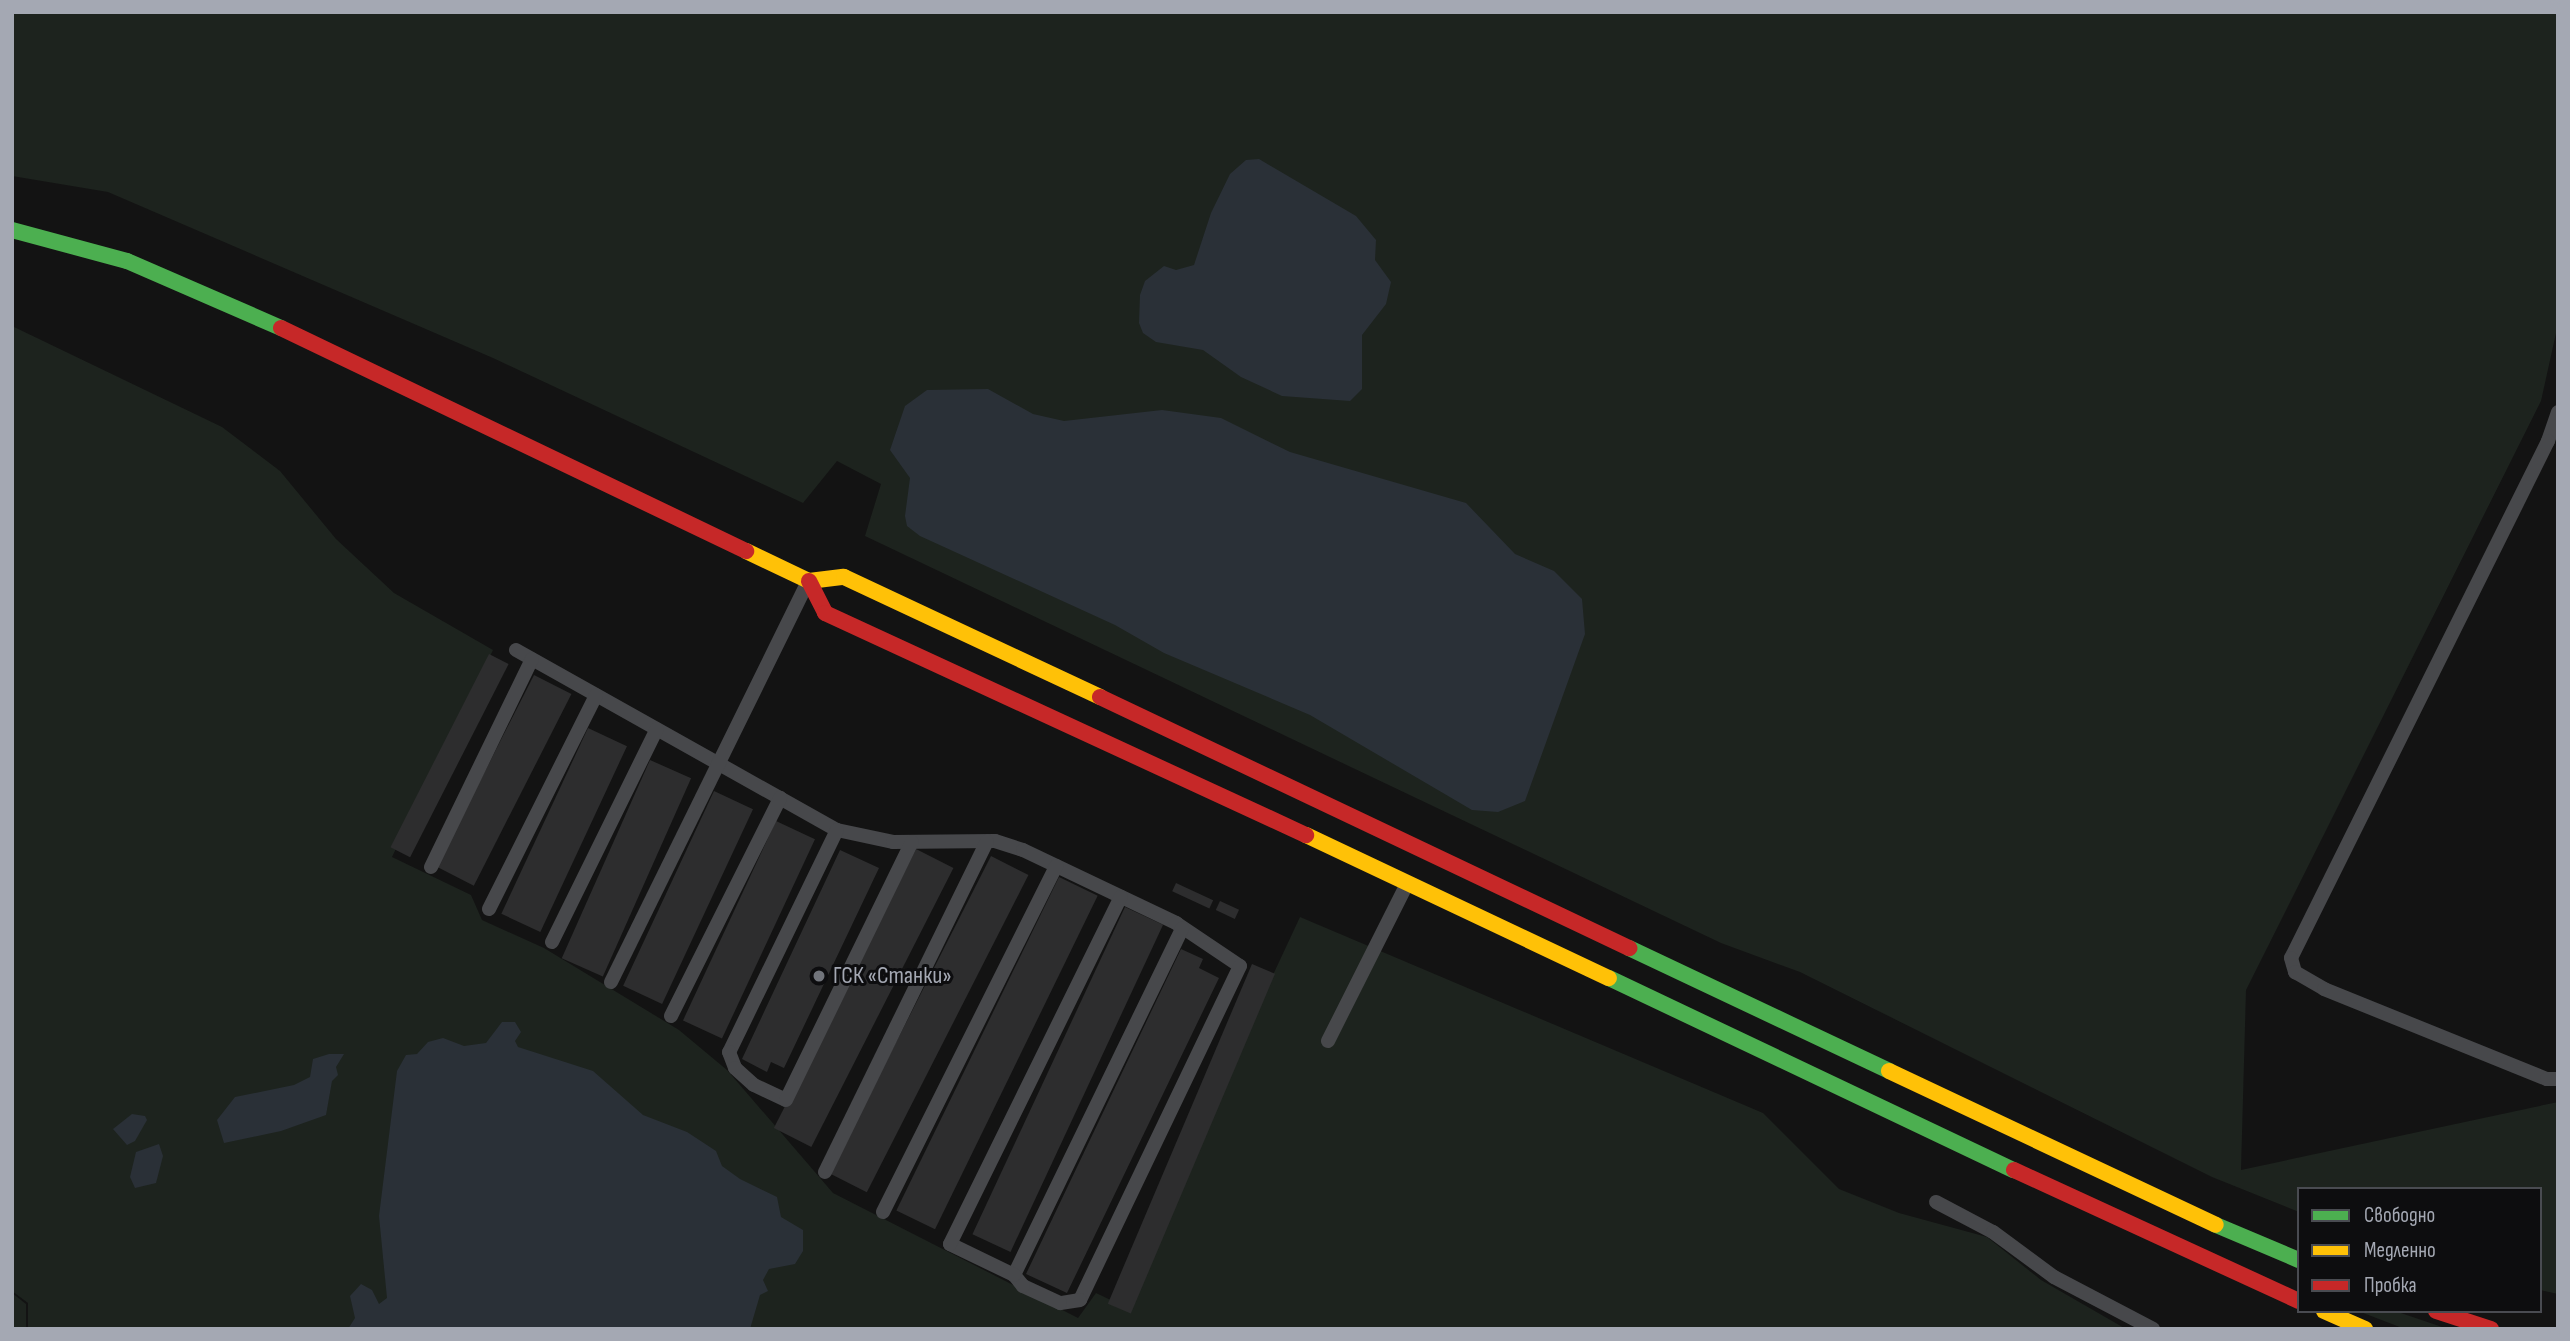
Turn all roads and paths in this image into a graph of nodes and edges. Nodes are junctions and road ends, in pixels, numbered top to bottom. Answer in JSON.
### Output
{"nodes":[{"id":1,"x":12,"y":230,"type":"edge"},
{"id":2,"x":2558,"y":412,"type":"edge"},
{"id":3,"x":808,"y":581,"type":"junction"},
{"id":4,"x":516,"y":650,"type":"dead end"},
{"id":5,"x":531,"y":659,"type":"junction"},
{"id":6,"x":596,"y":695,"type":"junction"},
{"id":7,"x":657,"y":729,"type":"junction"},
{"id":8,"x":718,"y":764,"type":"junction"},
{"id":9,"x":780,"y":798,"type":"junction"},
{"id":10,"x":837,"y":830,"type":"junction"},
{"id":11,"x":912,"y":842,"type":"junction"},
{"id":12,"x":987,"y":842,"type":"junction"},
{"id":13,"x":1056,"y":866,"type":"junction"},
{"id":14,"x":431,"y":867,"type":"dead end"},
{"id":15,"x":1407,"y":882,"type":"junction"},
{"id":16,"x":1121,"y":897,"type":"junction"},
{"id":17,"x":489,"y":909,"type":"dead end"},
{"id":18,"x":1182,"y":929,"type":"junction"},
{"id":19,"x":552,"y":942,"type":"dead end"},
{"id":20,"x":611,"y":982,"type":"dead end"},
{"id":21,"x":671,"y":1016,"type":"dead end"},
{"id":22,"x":1328,"y":1041,"type":"dead end"},
{"id":23,"x":2558,"y":1079,"type":"edge"},
{"id":24,"x":825,"y":1172,"type":"dead end"},
{"id":25,"x":1936,"y":1202,"type":"dead end"},
{"id":26,"x":883,"y":1212,"type":"dead end"},
{"id":27,"x":2297,"y":1259,"type":"edge"},
{"id":28,"x":1014,"y":1275,"type":"junction"},
{"id":29,"x":2297,"y":1300,"type":"edge"},
{"id":30,"x":2329,"y":1313,"type":"edge"},
{"id":31,"x":2442,"y":1313,"type":"edge"},
{"id":32,"x":2153,"y":1329,"type":"edge"},
{"id":33,"x":2365,"y":1329,"type":"edge"},
{"id":34,"x":2491,"y":1329,"type":"edge"}],
"edges":[{"from":1,"to":3,"type":"street"},
{"from":2,"to":23,"type":"lane"},
{"from":3,"to":8,"type":"lane"},
{"from":3,"to":15,"type":"street"},
{"from":3,"to":27,"type":"street"},
{"from":4,"to":5,"type":"lane"},
{"from":5,"to":6,"type":"lane"},
{"from":5,"to":14,"type":"lane"},
{"from":6,"to":7,"type":"lane"},
{"from":6,"to":17,"type":"lane"},
{"from":7,"to":8,"type":"lane"},
{"from":7,"to":19,"type":"lane"},
{"from":8,"to":9,"type":"lane"},
{"from":8,"to":20,"type":"lane"},
{"from":9,"to":10,"type":"lane"},
{"from":9,"to":21,"type":"lane"},
{"from":10,"to":11,"type":"lane"},
{"from":10,"to":11,"type":"lane"},
{"from":11,"to":12,"type":"lane"},
{"from":12,"to":13,"type":"lane"},
{"from":12,"to":24,"type":"lane"},
{"from":13,"to":16,"type":"lane"},
{"from":13,"to":26,"type":"lane"},
{"from":15,"to":22,"type":"lane"},
{"from":15,"to":29,"type":"street"},
{"from":16,"to":18,"type":"lane"},
{"from":16,"to":28,"type":"lane"},
{"from":18,"to":28,"type":"lane"},
{"from":18,"to":28,"type":"lane"},
{"from":25,"to":32,"type":"lane"},
{"from":30,"to":33,"type":"street"},
{"from":31,"to":34,"type":"street"}]}
